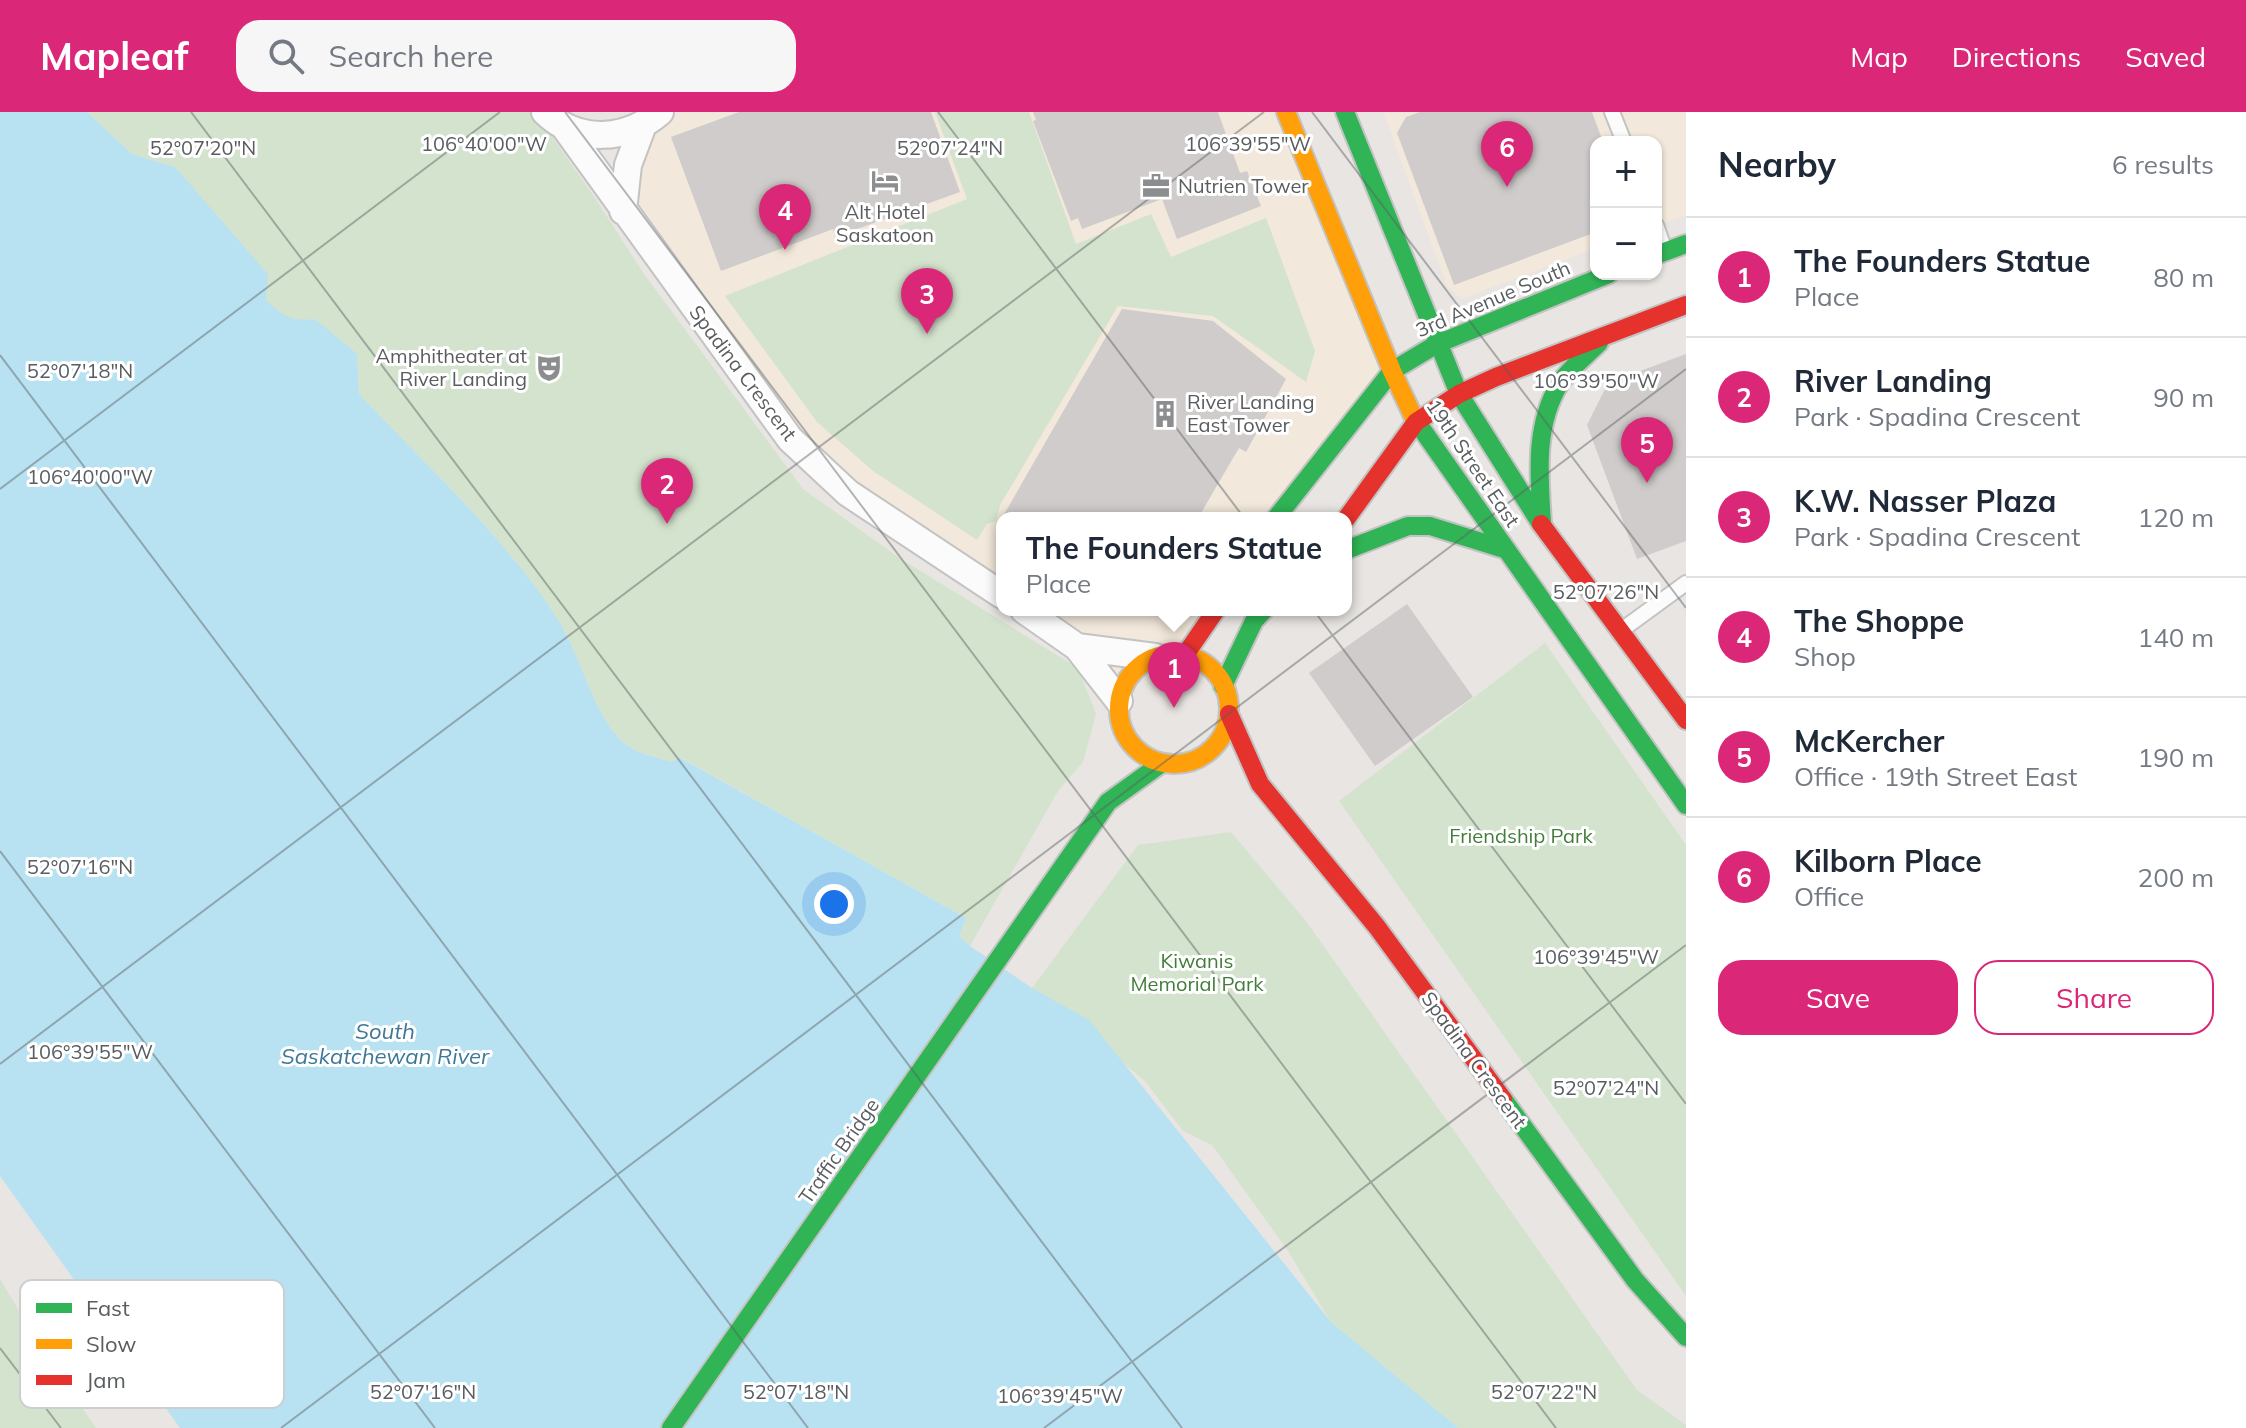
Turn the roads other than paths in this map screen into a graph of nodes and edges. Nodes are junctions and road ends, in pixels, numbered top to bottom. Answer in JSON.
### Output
{"nodes":[{"id":1,"x":1286,"y":112,"type":"edge"},
{"id":2,"x":1345,"y":112,"type":"edge"},
{"id":3,"x":1612,"y":112,"type":"edge"},
{"id":4,"x":651,"y":118,"type":"edge"},
{"id":5,"x":554,"y":119,"type":"edge"},
{"id":6,"x":1622,"y":136,"type":"edge"},
{"id":7,"x":623,"y":211,"type":"junction"},
{"id":8,"x":1686,"y":244,"type":"edge"},
{"id":9,"x":1662,"y":252,"type":"edge"},
{"id":10,"x":1594,"y":280,"type":"edge"},
{"id":11,"x":1686,"y":305,"type":"edge"},
{"id":12,"x":1606,"y":335,"type":"junction"},
{"id":13,"x":1437,"y":344,"type":"junction"},
{"id":14,"x":1392,"y":371,"type":"junction"},
{"id":15,"x":1459,"y":394,"type":"junction"},
{"id":16,"x":1416,"y":422,"type":"junction"},
{"id":17,"x":1281,"y":512,"type":"edge"},
{"id":18,"x":1351,"y":512,"type":"edge"},
{"id":19,"x":1542,"y":525,"type":"junction"},
{"id":20,"x":1352,"y":547,"type":"edge"},
{"id":21,"x":1504,"y":549,"type":"junction"},
{"id":22,"x":1686,"y":583,"type":"edge"},
{"id":23,"x":996,"y":591,"type":"edge"},
{"id":24,"x":1033,"y":616,"type":"edge"},
{"id":25,"x":1212,"y":616,"type":"edge"},
{"id":26,"x":1259,"y":616,"type":"edge"},
{"id":27,"x":1622,"y":630,"type":"junction"},
{"id":28,"x":1077,"y":647,"type":"junction"},
{"id":29,"x":1185,"y":655,"type":"junction"},
{"id":30,"x":1155,"y":657,"type":"junction"},
{"id":31,"x":1223,"y":686,"type":"junction"},
{"id":32,"x":1119,"y":701,"type":"junction"},
{"id":33,"x":1229,"y":714,"type":"junction"},
{"id":34,"x":1686,"y":720,"type":"edge"},
{"id":35,"x":1123,"y":731,"type":"junction"},
{"id":36,"x":1162,"y":763,"type":"junction"},
{"id":37,"x":1188,"y":763,"type":"junction"},
{"id":38,"x":1260,"y":784,"type":"junction"},
{"id":39,"x":1108,"y":802,"type":"junction"},
{"id":40,"x":1686,"y":805,"type":"edge"},
{"id":41,"x":1686,"y":1337,"type":"edge"},
{"id":42,"x":671,"y":1428,"type":"edge"}],
"edges":[{"from":1,"to":14,"type":"street","name":"19th Street East"},
{"from":2,"to":13,"type":"street","name":"19th Street East"},
{"from":3,"to":6,"type":"lane"},
{"from":4,"to":5,"type":"street","name":"Spadina Crescent"},
{"from":4,"to":7,"type":"street","name":"Spadina Crescent"},
{"from":5,"to":7,"type":"street","name":"Spadina Crescent"},
{"from":7,"to":23,"type":"street","name":"Spadina Crescent"},
{"from":8,"to":9,"type":"street"},
{"from":10,"to":13,"type":"street","name":"3rd Avenue South"},
{"from":11,"to":12,"type":"street"},
{"from":12,"to":15,"type":"street"},
{"from":12,"to":19,"type":"street"},
{"from":13,"to":14,"type":"street","name":"3rd Avenue South"},
{"from":13,"to":15,"type":"street","name":"19th Street East"},
{"from":14,"to":16,"type":"street","name":"19th Street East"},
{"from":14,"to":17,"type":"street","name":"3rd Avenue South"},
{"from":15,"to":16,"type":"street"},
{"from":15,"to":19,"type":"street","name":"19th Street East"},
{"from":16,"to":18,"type":"street"},
{"from":16,"to":21,"type":"street","name":"19th Street East"},
{"from":19,"to":27,"type":"street","name":"19th Street East"},
{"from":20,"to":21,"type":"street"},
{"from":21,"to":40,"type":"street","name":"19th Street East"},
{"from":22,"to":27,"type":"lane"},
{"from":24,"to":28,"type":"street"},
{"from":25,"to":29,"type":"street"},
{"from":26,"to":31,"type":"street"},
{"from":27,"to":34,"type":"street","name":"19th Street East"},
{"from":28,"to":30,"type":"street"},
{"from":28,"to":32,"type":"street"},
{"from":29,"to":30,"type":"street"},
{"from":29,"to":31,"type":"street"},
{"from":30,"to":32,"type":"street"},
{"from":31,"to":33,"type":"street"},
{"from":32,"to":35,"type":"street"},
{"from":33,"to":37,"type":"street"},
{"from":33,"to":38,"type":"street","name":"Spadina Crescent"},
{"from":35,"to":36,"type":"street"},
{"from":35,"to":39,"type":"street"},
{"from":36,"to":37,"type":"street"},
{"from":36,"to":39,"type":"street"},
{"from":37,"to":38,"type":"street"},
{"from":38,"to":41,"type":"street","name":"Spadina Crescent"},
{"from":39,"to":42,"type":"street","name":"Traffic Bridge"}]}
